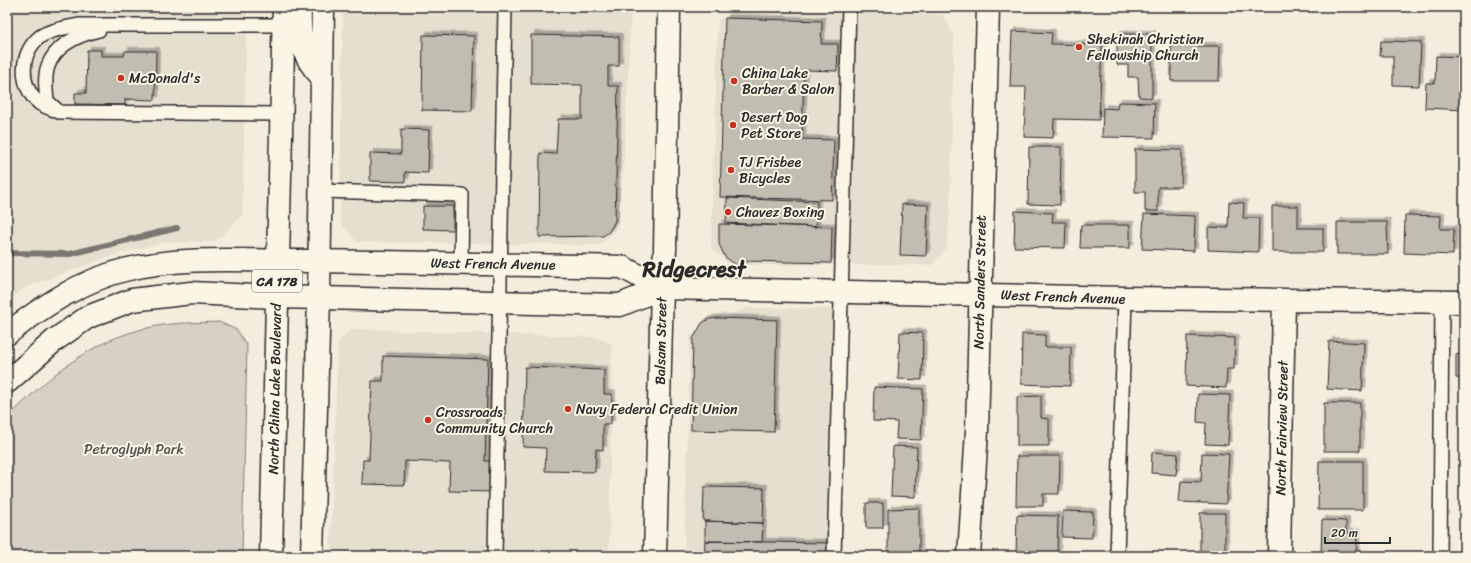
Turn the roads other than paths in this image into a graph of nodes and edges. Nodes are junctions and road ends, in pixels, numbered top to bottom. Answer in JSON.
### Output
{"nodes":[{"id":1,"x":300,"y":7,"type":"edge"},
{"id":2,"x":323,"y":7,"type":"edge"},
{"id":3,"x":505,"y":7,"type":"edge"},
{"id":4,"x":669,"y":7,"type":"edge"},
{"id":5,"x":849,"y":7,"type":"edge"},
{"id":6,"x":988,"y":7,"type":"edge"},
{"id":7,"x":283,"y":16,"type":"edge"},
{"id":8,"x":130,"y":25,"type":"junction"},
{"id":9,"x":322,"y":77,"type":"junction"},
{"id":10,"x":59,"y":112,"type":"junction"},
{"id":11,"x":281,"y":114,"type":"junction"},
{"id":12,"x":320,"y":191,"type":"junction"},
{"id":13,"x":278,"y":261,"type":"junction"},
{"id":14,"x":318,"y":261,"type":"junction"},
{"id":15,"x":461,"y":263,"type":"junction"},
{"id":16,"x":501,"y":264,"type":"junction"},
{"id":17,"x":662,"y":288,"type":"junction"},
{"id":18,"x":840,"y":292,"type":"junction"},
{"id":19,"x":980,"y":294,"type":"junction"},
{"id":20,"x":319,"y":297,"type":"junction"},
{"id":21,"x":277,"y":298,"type":"junction"},
{"id":22,"x":1125,"y":298,"type":"junction"},
{"id":23,"x":1284,"y":300,"type":"junction"},
{"id":24,"x":501,"y":302,"type":"junction"},
{"id":25,"x":1442,"y":302,"type":"junction"},
{"id":26,"x":1464,"y":302,"type":"edge"},
{"id":27,"x":7,"y":334,"type":"edge"},
{"id":28,"x":7,"y":382,"type":"edge"},
{"id":29,"x":272,"y":555,"type":"edge"},
{"id":30,"x":312,"y":556,"type":"edge"},
{"id":31,"x":496,"y":556,"type":"edge"},
{"id":32,"x":655,"y":556,"type":"edge"},
{"id":33,"x":834,"y":556,"type":"edge"},
{"id":34,"x":969,"y":556,"type":"edge"},
{"id":35,"x":1117,"y":556,"type":"edge"},
{"id":36,"x":1279,"y":556,"type":"edge"},
{"id":37,"x":1440,"y":556,"type":"edge"}],
"edges":[{"from":1,"to":9,"type":"street"},
{"from":2,"to":9,"type":"street","number":"CA 178"},
{"from":3,"to":16,"type":"lane"},
{"from":4,"to":17,"type":"street","name":"Balsam Street"},
{"from":5,"to":18,"type":"lane"},
{"from":6,"to":19,"type":"street","name":"North Sanders Street"},
{"from":7,"to":8,"type":"lane"},
{"from":7,"to":11,"type":"street","name":"North China Lake Boulevard","number":"CA 178"},
{"from":8,"to":10,"type":"lane"},
{"from":8,"to":10,"type":"lane"},
{"from":9,"to":12,"type":"street","number":"CA 178"},
{"from":10,"to":11,"type":"lane"},
{"from":11,"to":13,"type":"street","name":"North China Lake Boulevard","number":"CA 178"},
{"from":12,"to":14,"type":"street","number":"CA 178"},
{"from":12,"to":15,"type":"lane"},
{"from":13,"to":14,"type":"street","name":"West French Avenue"},
{"from":13,"to":21,"type":"street","name":"North China Lake Boulevard","number":"CA 178"},
{"from":13,"to":27,"type":"street","name":"West French Avenue"},
{"from":14,"to":15,"type":"street","name":"West French Avenue"},
{"from":14,"to":20,"type":"street","number":"CA 178"},
{"from":15,"to":16,"type":"street","name":"West French Avenue"},
{"from":16,"to":17,"type":"street","name":"West French Avenue"},
{"from":16,"to":24,"type":"lane"},
{"from":17,"to":18,"type":"street","name":"West French Avenue"},
{"from":17,"to":24,"type":"street","name":"West French Avenue"},
{"from":17,"to":32,"type":"street","name":"Balsam Street"},
{"from":18,"to":19,"type":"street","name":"West French Avenue"},
{"from":18,"to":33,"type":"lane"},
{"from":19,"to":22,"type":"street","name":"West French Avenue"},
{"from":19,"to":34,"type":"street","name":"North Sanders Street"},
{"from":20,"to":21,"type":"street","name":"West French Avenue"},
{"from":20,"to":24,"type":"street","name":"West French Avenue"},
{"from":20,"to":30,"type":"street","number":"CA 178"},
{"from":21,"to":28,"type":"street","name":"West French Avenue"},
{"from":21,"to":29,"type":"street","name":"North China Lake Boulevard","number":"CA 178"},
{"from":22,"to":23,"type":"street","name":"West French Avenue"},
{"from":22,"to":35,"type":"lane"},
{"from":23,"to":25,"type":"street","name":"West French Avenue"},
{"from":23,"to":36,"type":"street","name":"North Fairview Street"},
{"from":24,"to":31,"type":"lane"},
{"from":25,"to":26,"type":"street","name":"West French Avenue"},
{"from":25,"to":37,"type":"lane"}]}
